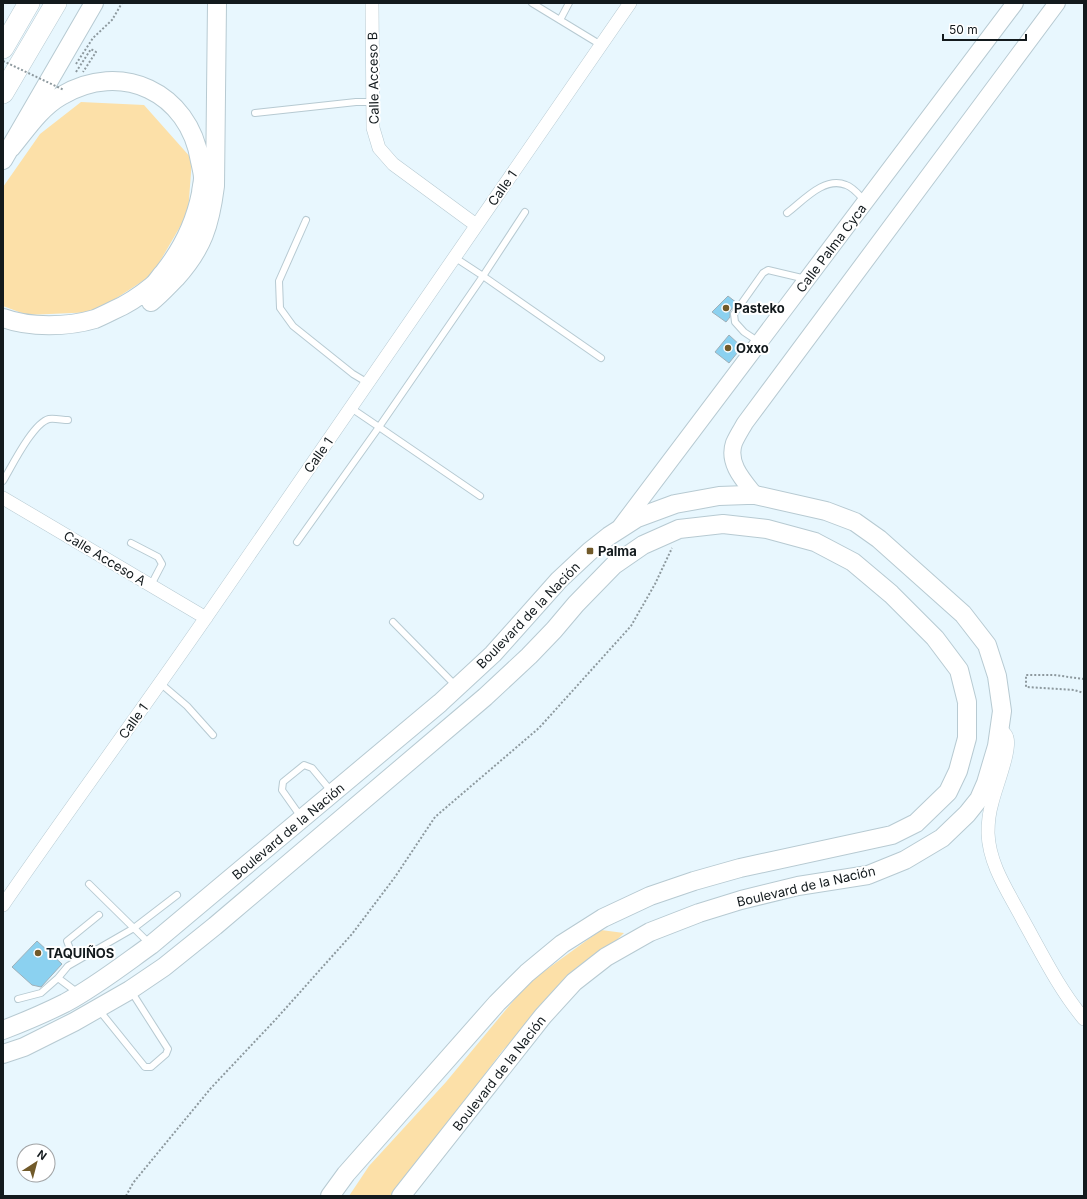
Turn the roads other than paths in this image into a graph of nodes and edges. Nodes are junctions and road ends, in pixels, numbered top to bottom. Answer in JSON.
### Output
{"nodes":[{"id":1,"x":29,"y":3,"type":"edge"},
{"id":2,"x":56,"y":3,"type":"edge"},
{"id":3,"x":94,"y":3,"type":"edge"},
{"id":4,"x":217,"y":3,"type":"edge"},
{"id":5,"x":372,"y":3,"type":"edge"},
{"id":6,"x":532,"y":3,"type":"edge"},
{"id":7,"x":569,"y":3,"type":"edge"},
{"id":8,"x":630,"y":3,"type":"edge"},
{"id":9,"x":1015,"y":3,"type":"edge"},
{"id":10,"x":1057,"y":3,"type":"edge"},
{"id":11,"x":560,"y":20,"type":"junction"},
{"id":12,"x":601,"y":46,"type":"junction"},
{"id":13,"x":3,"y":48,"type":"edge"},
{"id":14,"x":3,"y":93,"type":"edge"},
{"id":15,"x":372,"y":102,"type":"junction"},
{"id":16,"x":255,"y":112,"type":"dead end"},
{"id":17,"x":7,"y":154,"type":"edge"},
{"id":18,"x":866,"y":201,"type":"junction"},
{"id":19,"x":525,"y":212,"type":"dead end"},
{"id":20,"x":787,"y":213,"type":"dead end"},
{"id":21,"x":306,"y":220,"type":"dead end"},
{"id":22,"x":476,"y":224,"type":"junction"},
{"id":23,"x":454,"y":257,"type":"junction"},
{"id":24,"x":483,"y":276,"type":"junction"},
{"id":25,"x":807,"y":279,"type":"junction"},
{"id":26,"x":3,"y":318,"type":"edge"},
{"id":27,"x":3,"y":330,"type":"edge"},
{"id":28,"x":760,"y":342,"type":"junction"},
{"id":29,"x":601,"y":358,"type":"dead end"},
{"id":30,"x":368,"y":383,"type":"junction"},
{"id":31,"x":351,"y":408,"type":"junction"},
{"id":32,"x":68,"y":420,"type":"dead end"},
{"id":33,"x":379,"y":427,"type":"junction"},
{"id":34,"x":3,"y":480,"type":"edge"},
{"id":35,"x":755,"y":495,"type":"junction"},
{"id":36,"x":480,"y":496,"type":"dead end"},
{"id":37,"x":3,"y":498,"type":"edge"},
{"id":38,"x":617,"y":531,"type":"junction"},
{"id":39,"x":297,"y":542,"type":"dead end"},
{"id":40,"x":131,"y":543,"type":"dead end"},
{"id":41,"x":151,"y":585,"type":"junction"},
{"id":42,"x":206,"y":618,"type":"junction"},
{"id":43,"x":393,"y":622,"type":"dead end"},
{"id":44,"x":160,"y":683,"type":"junction"},
{"id":45,"x":457,"y":687,"type":"junction"},
{"id":46,"x":999,"y":729,"type":"junction"},
{"id":47,"x":213,"y":735,"type":"dead end"},
{"id":48,"x":332,"y":794,"type":"junction"},
{"id":49,"x":348,"y":812,"type":"junction"},
{"id":50,"x":302,"y":819,"type":"junction"},
{"id":51,"x":89,"y":884,"type":"dead end"},
{"id":52,"x":177,"y":895,"type":"dead end"},
{"id":53,"x":3,"y":904,"type":"edge"},
{"id":54,"x":99,"y":915,"type":"dead end"},
{"id":55,"x":134,"y":928,"type":"junction"},
{"id":56,"x":151,"y":945,"type":"junction"},
{"id":57,"x":75,"y":962,"type":"junction"},
{"id":58,"x":58,"y":978,"type":"junction"},
{"id":59,"x":130,"y":990,"type":"junction"},
{"id":60,"x":79,"y":994,"type":"junction"},
{"id":61,"x":18,"y":999,"type":"dead end"},
{"id":62,"x":98,"y":1009,"type":"junction"},
{"id":63,"x":1084,"y":1018,"type":"edge"},
{"id":64,"x":3,"y":1030,"type":"edge"},
{"id":65,"x":3,"y":1054,"type":"edge"},
{"id":66,"x":330,"y":1196,"type":"edge"},
{"id":67,"x":401,"y":1196,"type":"edge"}],
"edges":[{"from":1,"to":13,"type":"highway"},
{"from":2,"to":14,"type":"highway"},
{"from":3,"to":17,"type":"main road"},
{"from":4,"to":27,"type":"main road"},
{"from":5,"to":15,"type":"street","name":"Calle Acceso B"},
{"from":6,"to":11,"type":"lane"},
{"from":7,"to":11,"type":"lane"},
{"from":8,"to":12,"type":"street","name":"Calle 1"},
{"from":9,"to":18,"type":"street","name":"Calle Palma Cyca"},
{"from":10,"to":35,"type":"street"},
{"from":11,"to":12,"type":"lane"},
{"from":12,"to":22,"type":"street","name":"Calle 1"},
{"from":15,"to":16,"type":"lane"},
{"from":15,"to":22,"type":"street","name":"Calle Acceso B"},
{"from":17,"to":26,"type":"main road"},
{"from":18,"to":20,"type":"lane"},
{"from":18,"to":25,"type":"street","name":"Calle Palma Cyca"},
{"from":19,"to":24,"type":"lane"},
{"from":21,"to":30,"type":"lane"},
{"from":22,"to":23,"type":"street","name":"Calle 1"},
{"from":23,"to":24,"type":"lane"},
{"from":23,"to":30,"type":"street","name":"Calle 1"},
{"from":24,"to":29,"type":"lane"},
{"from":24,"to":33,"type":"lane"},
{"from":25,"to":28,"type":"street","name":"Calle Palma Cyca"},
{"from":25,"to":28,"type":"lane"},
{"from":28,"to":38,"type":"street","name":"Calle Palma Cyca"},
{"from":30,"to":31,"type":"street","name":"Calle 1"},
{"from":31,"to":33,"type":"lane"},
{"from":31,"to":42,"type":"street","name":"Calle 1"},
{"from":32,"to":34,"type":"lane"},
{"from":33,"to":36,"type":"lane"},
{"from":33,"to":39,"type":"lane"},
{"from":35,"to":38,"type":"main road","name":"Boulevard de la Nación"},
{"from":35,"to":46,"type":"main road","name":"Boulevard de la Nación"},
{"from":37,"to":41,"type":"street","name":"Calle Acceso A"},
{"from":38,"to":45,"type":"main road","name":"Boulevard de la Nación"},
{"from":40,"to":41,"type":"lane"},
{"from":41,"to":42,"type":"street","name":"Calle Acceso A"},
{"from":42,"to":44,"type":"street","name":"Calle 1"},
{"from":43,"to":45,"type":"lane"},
{"from":44,"to":47,"type":"lane"},
{"from":44,"to":53,"type":"street","name":"Calle 1"},
{"from":45,"to":48,"type":"main road","name":"Boulevard de la Nación"},
{"from":46,"to":63,"type":"street"},
{"from":46,"to":67,"type":"main road","name":"Boulevard de la Nación"},
{"from":48,"to":49,"type":"main road"},
{"from":48,"to":50,"type":"main road","name":"Boulevard de la Nación"},
{"from":48,"to":50,"type":"lane"},
{"from":49,"to":59,"type":"main road","name":"Boulevard de la Nación"},
{"from":49,"to":66,"type":"main road","name":"Boulevard de la Nación"},
{"from":50,"to":56,"type":"main road","name":"Boulevard de la Nación"},
{"from":51,"to":55,"type":"lane"},
{"from":52,"to":55,"type":"lane"},
{"from":54,"to":57,"type":"lane"},
{"from":55,"to":56,"type":"lane"},
{"from":55,"to":57,"type":"lane"},
{"from":56,"to":60,"type":"main road","name":"Boulevard de la Nación"},
{"from":57,"to":58,"type":"lane"},
{"from":58,"to":60,"type":"lane"},
{"from":58,"to":61,"type":"lane"},
{"from":59,"to":62,"type":"main road","name":"Boulevard de la Nación"},
{"from":59,"to":62,"type":"lane"},
{"from":60,"to":64,"type":"main road","name":"Boulevard de la Nación"},
{"from":62,"to":65,"type":"main road","name":"Boulevard de la Nación"}]}
